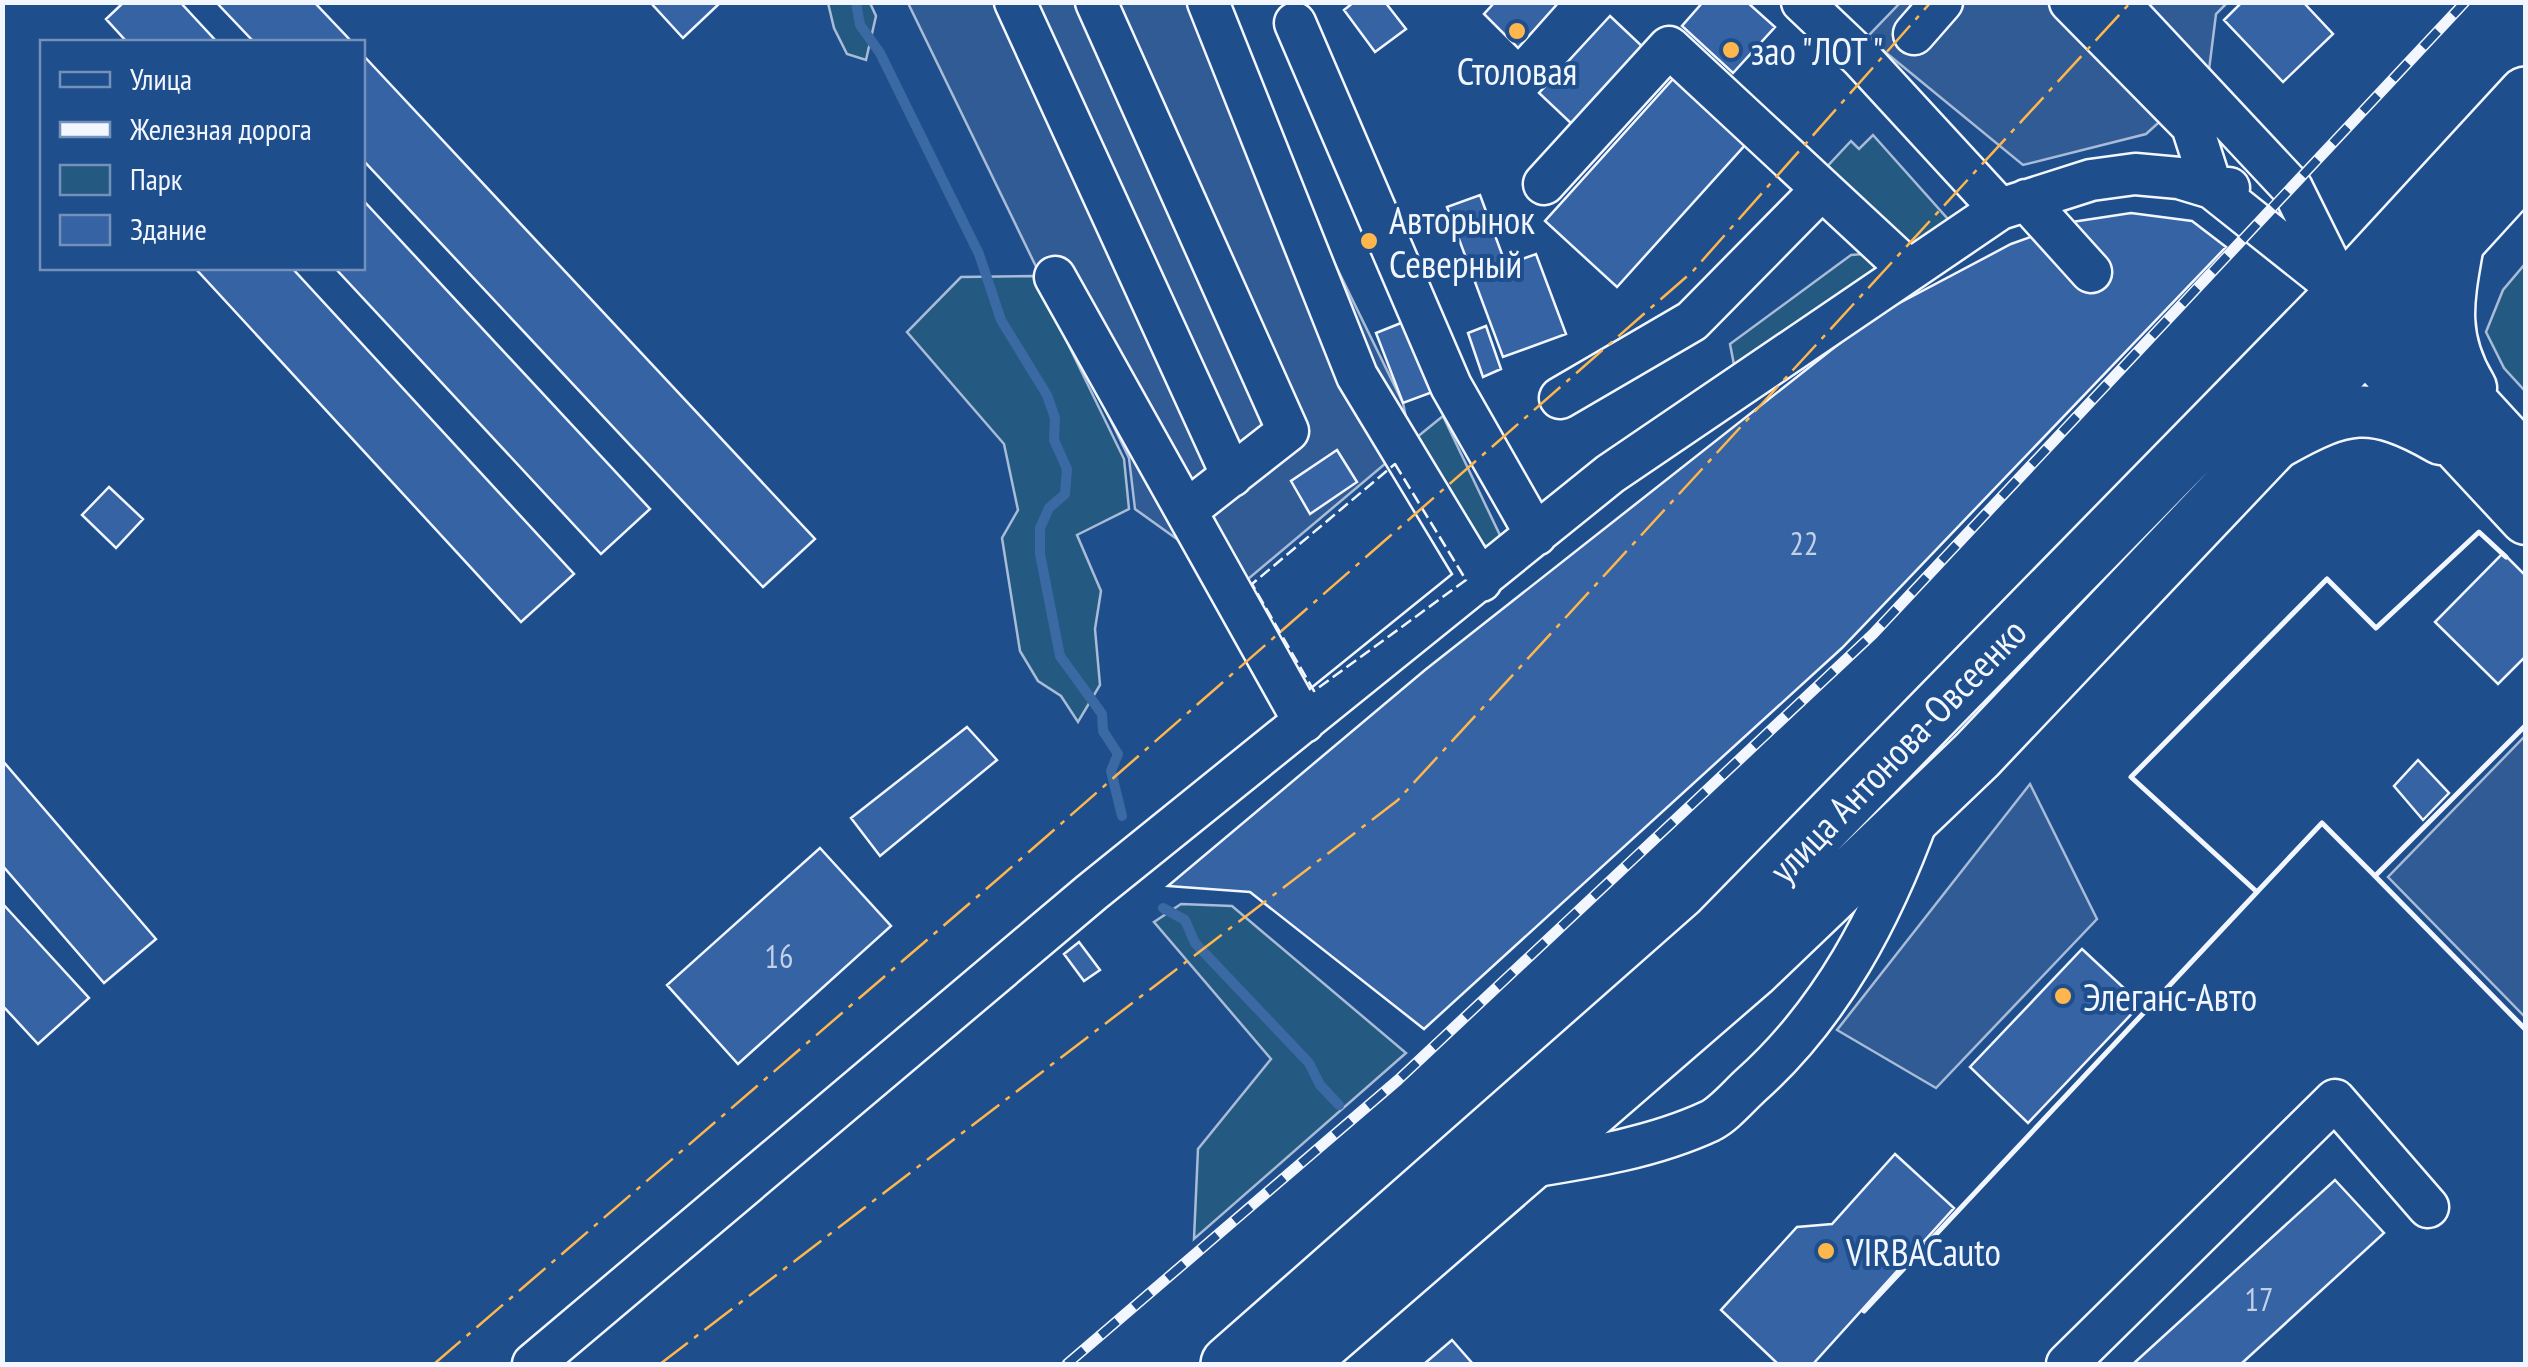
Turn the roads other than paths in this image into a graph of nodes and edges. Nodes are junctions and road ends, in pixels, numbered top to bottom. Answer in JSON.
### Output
{"nodes":[{"id":1,"x":1015,"y":2,"type":"edge"},
{"id":2,"x":1096,"y":2,"type":"edge"},
{"id":3,"x":1208,"y":2,"type":"edge"},
{"id":4,"x":1802,"y":2,"type":"edge"},
{"id":5,"x":1942,"y":2,"type":"edge"},
{"id":6,"x":2070,"y":2,"type":"edge"},
{"id":7,"x":2118,"y":2,"type":"edge"},
{"id":8,"x":1295,"y":22,"type":"dead end"},
{"id":9,"x":1914,"y":34,"type":"dead end"},
{"id":10,"x":2526,"y":96,"type":"edge"},
{"id":11,"x":2526,"y":165,"type":"edge"},
{"id":12,"x":1544,"y":184,"type":"dead end"},
{"id":13,"x":2212,"y":188,"type":"junction"},
{"id":14,"x":2292,"y":188,"type":"junction"},
{"id":15,"x":1822,"y":189,"type":"junction"},
{"id":16,"x":2013,"y":204,"type":"junction"},
{"id":17,"x":2458,"y":244,"type":"junction"},
{"id":18,"x":1909,"y":270,"type":"junction"},
{"id":19,"x":2091,"y":272,"type":"dead end"},
{"id":20,"x":1055,"y":277,"type":"dead end"},
{"id":21,"x":2367,"y":318,"type":"junction"},
{"id":22,"x":1560,"y":398,"type":"dead end"},
{"id":23,"x":2270,"y":446,"type":"junction"},
{"id":24,"x":2495,"y":447,"type":"edge"},
{"id":25,"x":1232,"y":476,"type":"junction"},
{"id":26,"x":1186,"y":512,"type":"junction"},
{"id":27,"x":2526,"y":519,"type":"edge"},
{"id":28,"x":1536,"y":535,"type":"junction"},
{"id":29,"x":1481,"y":581,"type":"junction"},
{"id":30,"x":1304,"y":722,"type":"junction"},
{"id":31,"x":1922,"y":807,"type":"junction"},
{"id":32,"x":1524,"y":1168,"type":"junction"},
{"id":33,"x":2428,"y":1207,"type":"dead end"},
{"id":34,"x":533,"y":1364,"type":"edge"},
{"id":35,"x":1229,"y":1364,"type":"edge"},
{"id":36,"x":1296,"y":1364,"type":"edge"},
{"id":37,"x":2068,"y":1364,"type":"edge"}],
"edges":[{"from":1,"to":25,"type":"lane"},
{"from":2,"to":25,"type":"lane"},
{"from":3,"to":29,"type":"lane"},
{"from":4,"to":16,"type":"lane"},
{"from":5,"to":9,"type":"lane"},
{"from":6,"to":13,"type":"lane"},
{"from":7,"to":14,"type":"lane"},
{"from":8,"to":28,"type":"lane"},
{"from":10,"to":21,"type":"highway","name":"улица Антонова-Овсеенко"},
{"from":11,"to":17,"type":"highway","name":"улица Антонова-Овсеенко"},
{"from":12,"to":15,"type":"lane"},
{"from":13,"to":14,"type":"lane"},
{"from":13,"to":16,"type":"lane"},
{"from":13,"to":21,"type":"lane"},
{"from":14,"to":21,"type":"lane"},
{"from":15,"to":18,"type":"lane"},
{"from":15,"to":22,"type":"lane"},
{"from":16,"to":18,"type":"lane"},
{"from":16,"to":19,"type":"lane"},
{"from":17,"to":21,"type":"highway","name":"улица Антонова-Овсеенко"},
{"from":17,"to":24,"type":"main road"},
{"from":18,"to":28,"type":"lane"},
{"from":20,"to":26,"type":"lane"},
{"from":21,"to":23,"type":"highway","name":"улица Антонова-Овсеенко"},
{"from":21,"to":24,"type":"main road"},
{"from":21,"to":35,"type":"highway","name":"улица Антонова-Овсеенко"},
{"from":23,"to":24,"type":"main road"},
{"from":23,"to":31,"type":"highway","name":"улица Антонова-Овсеенко"},
{"from":24,"to":27,"type":"main road"},
{"from":25,"to":26,"type":"lane"},
{"from":26,"to":30,"type":"lane"},
{"from":28,"to":29,"type":"lane"},
{"from":29,"to":30,"type":"lane"},
{"from":30,"to":34,"type":"lane"},
{"from":31,"to":32,"type":"highway","name":"улица Антонова-Овсеенко"},
{"from":31,"to":32,"type":"lane"},
{"from":32,"to":36,"type":"highway","name":"улица Антонова-Овсеенко"},
{"from":33,"to":37,"type":"lane"}]}
